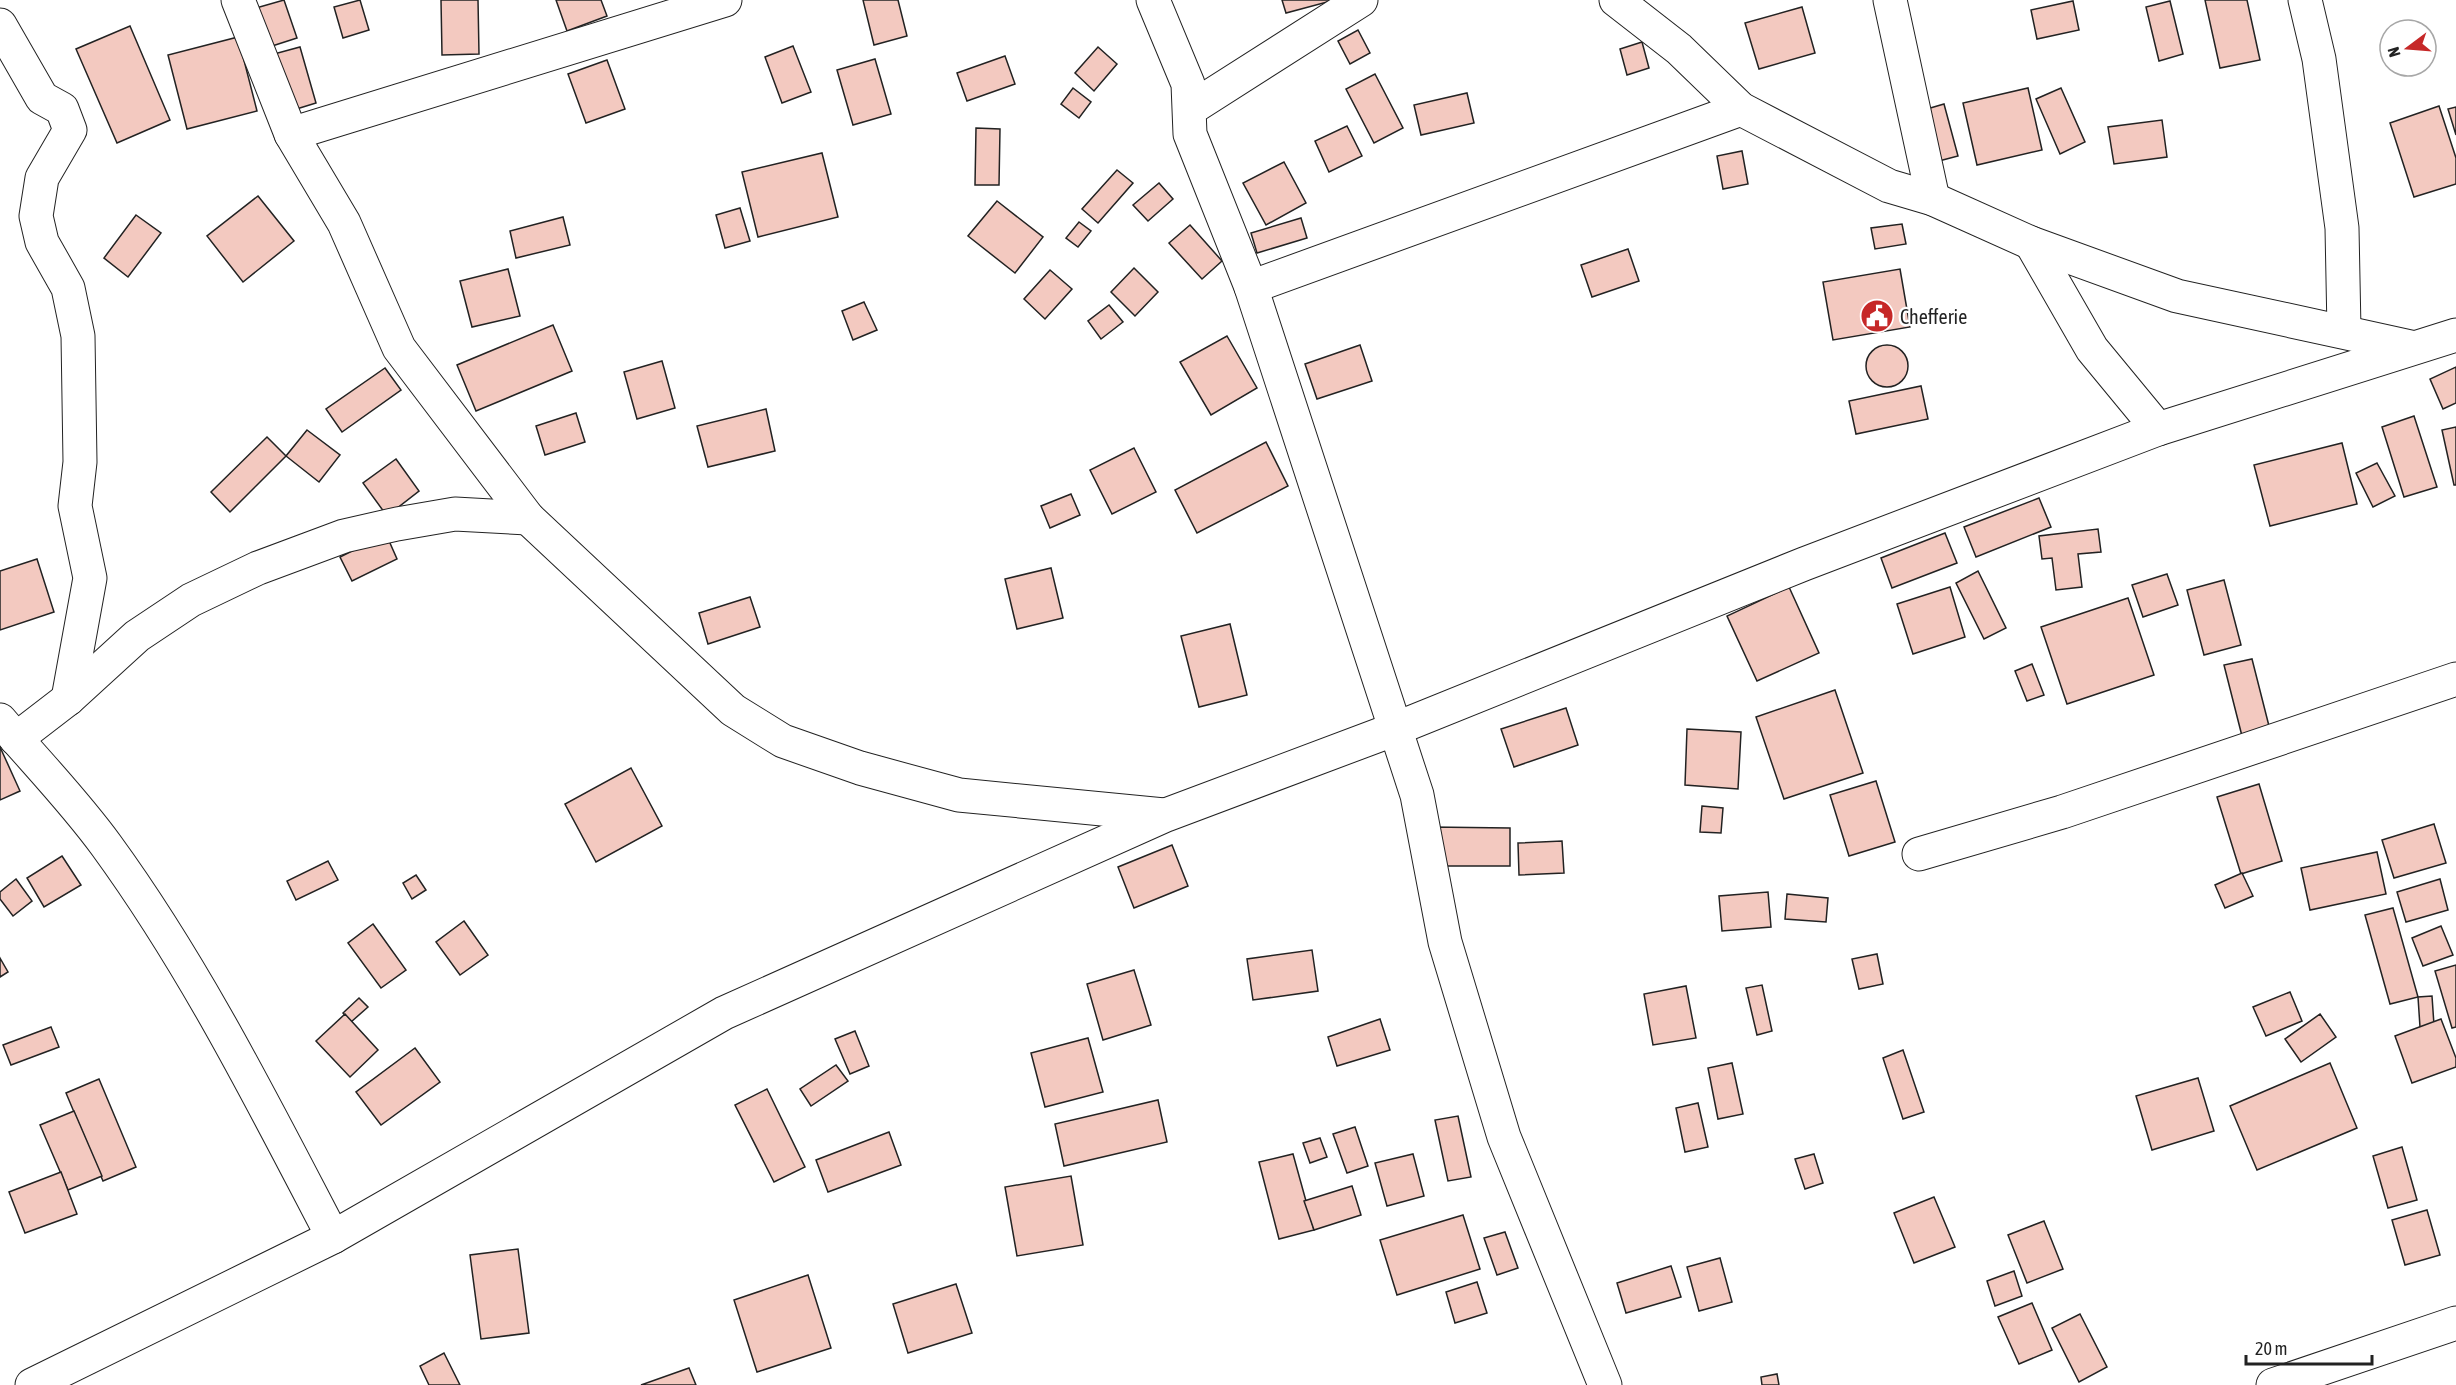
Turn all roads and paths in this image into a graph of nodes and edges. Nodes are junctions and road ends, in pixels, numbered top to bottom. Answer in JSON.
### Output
{"nodes":[{"id":1,"x":238,"y":0,"type":"edge"},
{"id":2,"x":725,"y":0,"type":"edge"},
{"id":3,"x":1153,"y":0,"type":"edge"},
{"id":4,"x":1361,"y":0,"type":"edge"},
{"id":5,"x":1616,"y":0,"type":"edge"},
{"id":6,"x":1890,"y":0,"type":"edge"},
{"id":7,"x":2305,"y":0,"type":"edge"},
{"id":8,"x":0,"y":25,"type":"edge"},
{"id":9,"x":1190,"y":109,"type":"junction"},
{"id":10,"x":1741,"y":110,"type":"junction"},
{"id":11,"x":291,"y":134,"type":"junction"},
{"id":12,"x":1933,"y":199,"type":"junction"},
{"id":13,"x":2031,"y":243,"type":"junction"},
{"id":14,"x":1251,"y":287,"type":"junction"},
{"id":15,"x":2344,"y":330,"type":"junction"},
{"id":16,"x":2456,"y":335,"type":"edge"},
{"id":17,"x":2411,"y":347,"type":"junction"},
{"id":18,"x":2158,"y":429,"type":"junction"},
{"id":19,"x":528,"y":518,"type":"junction"},
{"id":20,"x":2456,"y":679,"type":"edge"},
{"id":21,"x":68,"y":699,"type":"junction"},
{"id":22,"x":1395,"y":729,"type":"junction"},
{"id":23,"x":8,"y":730,"type":"edge"},
{"id":24,"x":1166,"y":815,"type":"junction"},
{"id":25,"x":1918,"y":854,"type":"dead end"},
{"id":26,"x":333,"y":1237,"type":"junction"},
{"id":27,"x":2456,"y":1323,"type":"edge"},
{"id":28,"x":32,"y":1385,"type":"edge"},
{"id":29,"x":1605,"y":1385,"type":"edge"},
{"id":30,"x":2273,"y":1385,"type":"edge"}],
"edges":[{"from":1,"to":11,"type":"street"},
{"from":2,"to":11,"type":"street"},
{"from":3,"to":9,"type":"street"},
{"from":4,"to":9,"type":"street"},
{"from":5,"to":10,"type":"street"},
{"from":6,"to":12,"type":"street"},
{"from":7,"to":15,"type":"street"},
{"from":8,"to":21,"type":"street"},
{"from":9,"to":14,"type":"street"},
{"from":10,"to":12,"type":"street"},
{"from":10,"to":14,"type":"street"},
{"from":11,"to":19,"type":"street"},
{"from":12,"to":13,"type":"street"},
{"from":13,"to":15,"type":"street"},
{"from":13,"to":18,"type":"street"},
{"from":14,"to":22,"type":"street"},
{"from":15,"to":17,"type":"street"},
{"from":16,"to":17,"type":"street"},
{"from":17,"to":18,"type":"street"},
{"from":18,"to":22,"type":"street"},
{"from":19,"to":21,"type":"street"},
{"from":19,"to":24,"type":"street"},
{"from":20,"to":25,"type":"street"},
{"from":21,"to":23,"type":"street"},
{"from":22,"to":24,"type":"street"},
{"from":22,"to":29,"type":"street"},
{"from":23,"to":26,"type":"street"},
{"from":24,"to":26,"type":"street"},
{"from":26,"to":28,"type":"street"},
{"from":27,"to":30,"type":"street"}]}
